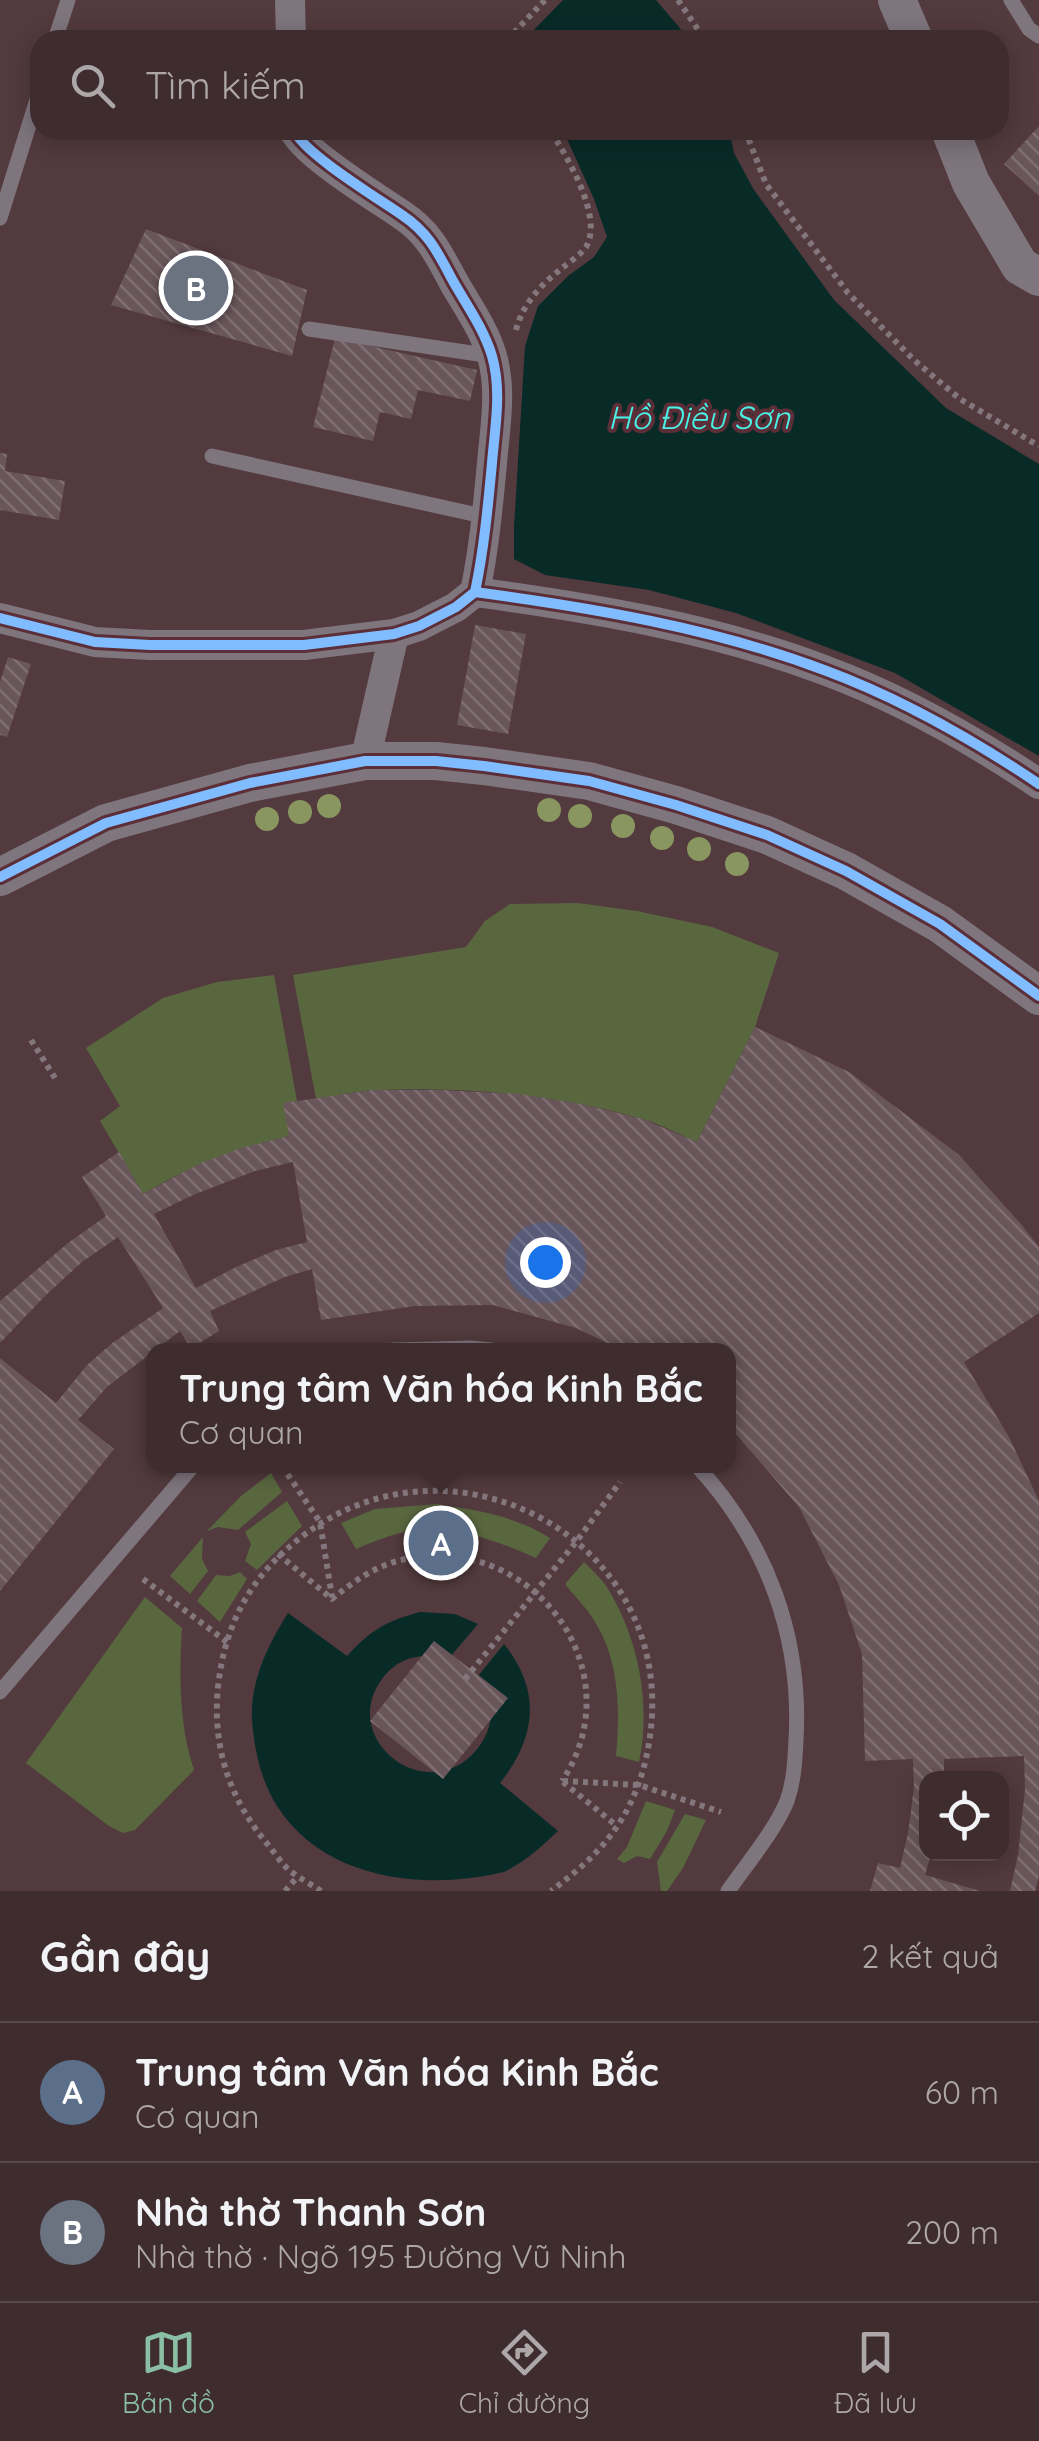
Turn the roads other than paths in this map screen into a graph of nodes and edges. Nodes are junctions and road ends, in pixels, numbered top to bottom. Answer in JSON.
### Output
{"nodes":[{"id":1,"x":68,"y":0,"type":"edge"},
{"id":2,"x":290,"y":0,"type":"edge"},
{"id":3,"x":898,"y":0,"type":"edge"},
{"id":4,"x":1010,"y":0,"type":"edge"},
{"id":5,"x":59,"y":30,"type":"edge"},
{"id":6,"x":291,"y":30,"type":"edge"},
{"id":7,"x":910,"y":30,"type":"edge"},
{"id":8,"x":1039,"y":36,"type":"edge"},
{"id":9,"x":30,"y":122,"type":"edge"},
{"id":10,"x":301,"y":140,"type":"edge"},
{"id":11,"x":954,"y":140,"type":"edge"},
{"id":12,"x":0,"y":218,"type":"edge"},
{"id":13,"x":1039,"y":277,"type":"edge"},
{"id":14,"x":309,"y":329,"type":"dead end"},
{"id":15,"x":492,"y":356,"type":"junction"},
{"id":16,"x":212,"y":456,"type":"dead end"},
{"id":17,"x":487,"y":517,"type":"junction"},
{"id":18,"x":475,"y":592,"type":"junction"},
{"id":19,"x":0,"y":618,"type":"edge"},
{"id":20,"x":394,"y":634,"type":"junction"},
{"id":21,"x":365,"y":762,"type":"junction"},
{"id":22,"x":1039,"y":784,"type":"edge"},
{"id":23,"x":0,"y":877,"type":"edge"},
{"id":24,"x":1039,"y":996,"type":"edge"},
{"id":25,"x":187,"y":1473,"type":"edge"},
{"id":26,"x":703,"y":1473,"type":"edge"},
{"id":27,"x":0,"y":1692,"type":"edge"},
{"id":28,"x":728,"y":1891,"type":"edge"}],
"edges":[{"from":1,"to":5,"type":"lane"},
{"from":2,"to":6,"type":"street"},
{"from":3,"to":7,"type":"street"},
{"from":4,"to":8,"type":"lane"},
{"from":9,"to":12,"type":"lane"},
{"from":10,"to":15,"type":"street"},
{"from":11,"to":13,"type":"street"},
{"from":14,"to":15,"type":"lane"},
{"from":15,"to":17,"type":"street"},
{"from":16,"to":17,"type":"lane"},
{"from":17,"to":18,"type":"street"},
{"from":18,"to":20,"type":"street"},
{"from":18,"to":22,"type":"street"},
{"from":19,"to":20,"type":"street"},
{"from":20,"to":21,"type":"street"},
{"from":21,"to":23,"type":"street"},
{"from":21,"to":24,"type":"street"},
{"from":25,"to":27,"type":"lane"},
{"from":26,"to":28,"type":"lane"}]}
